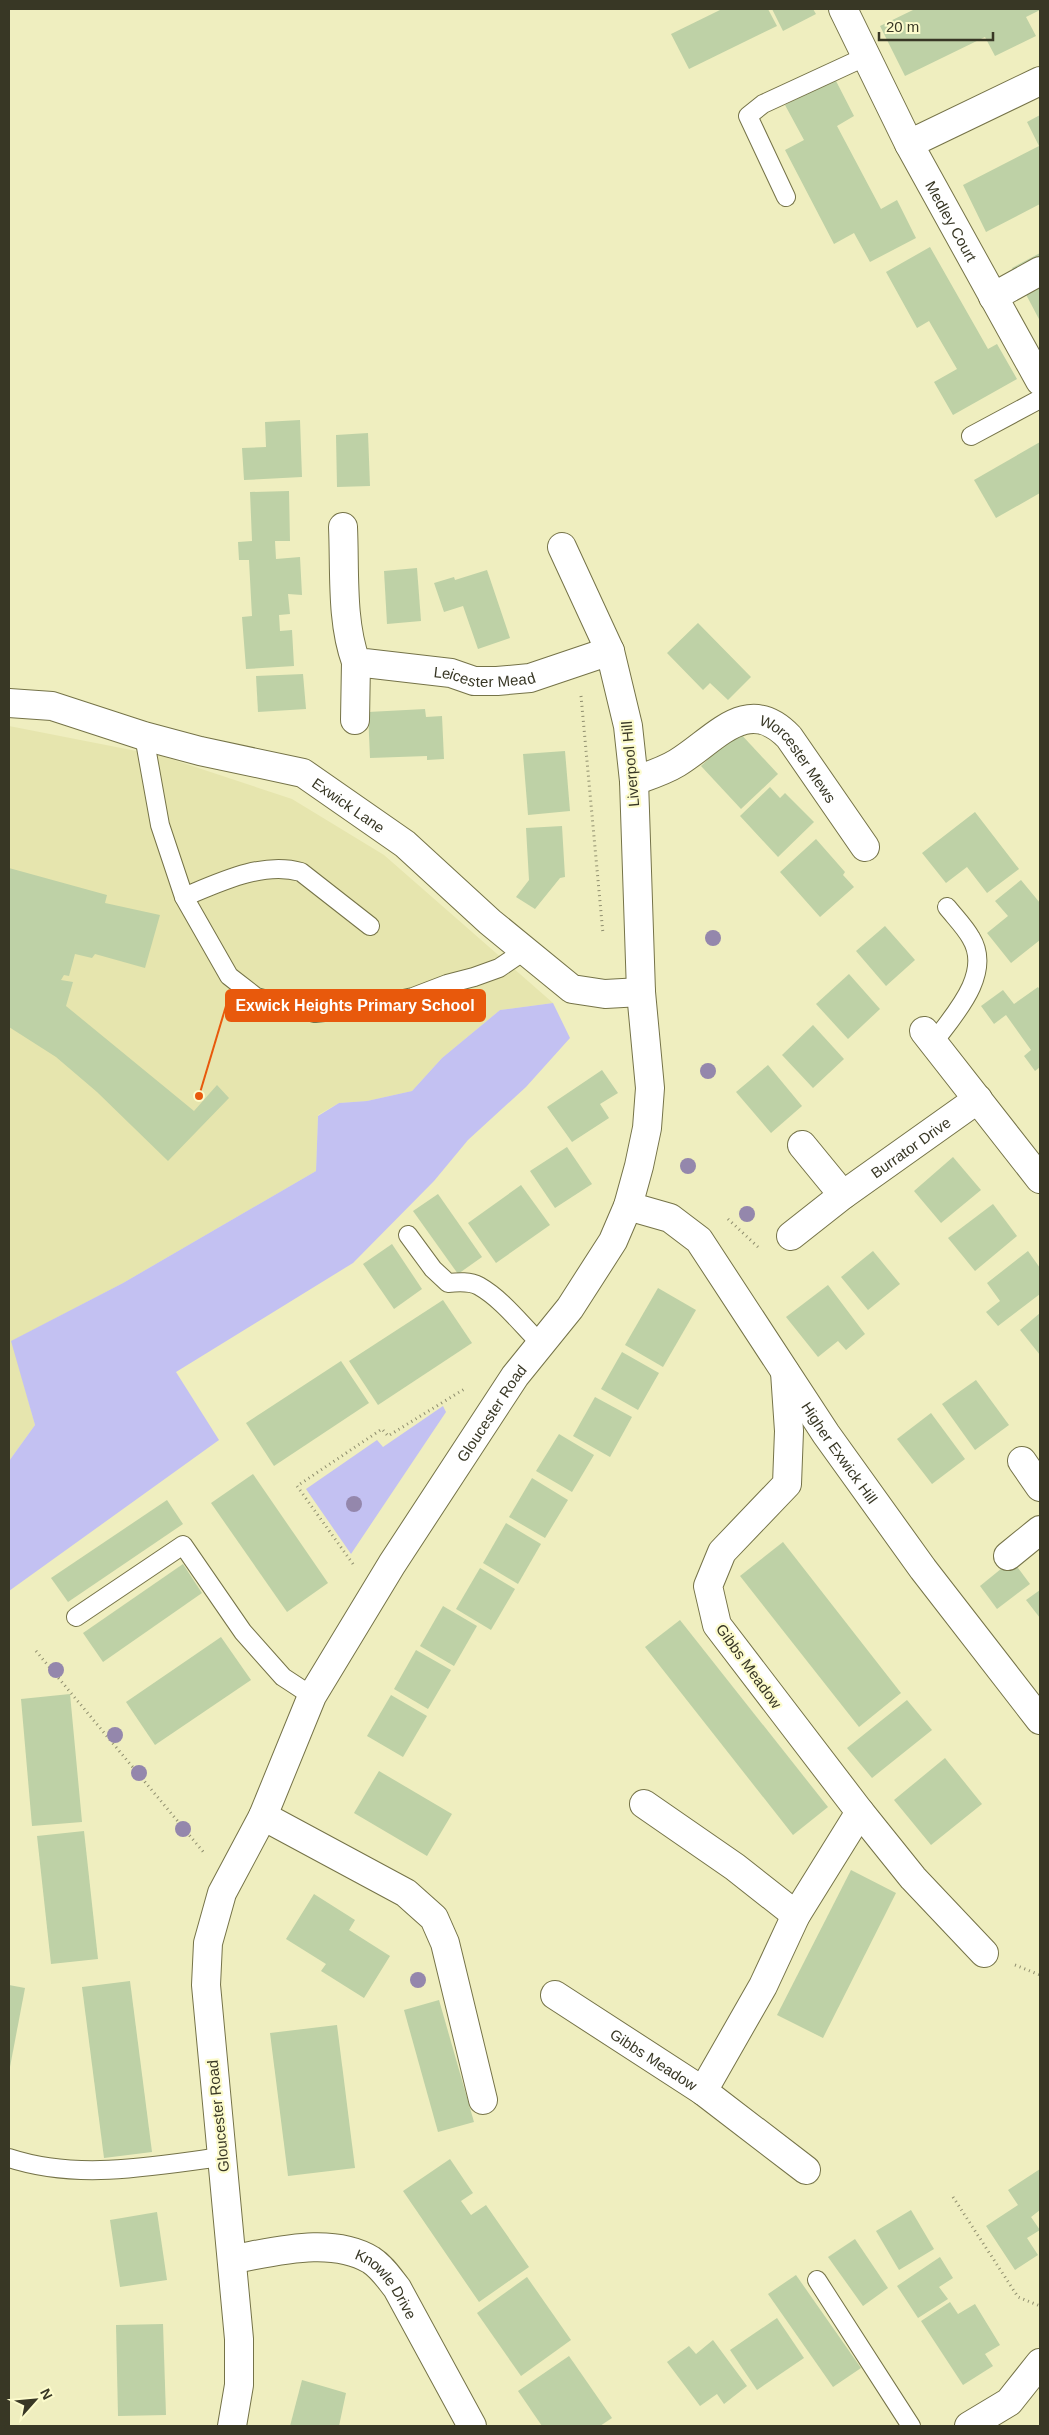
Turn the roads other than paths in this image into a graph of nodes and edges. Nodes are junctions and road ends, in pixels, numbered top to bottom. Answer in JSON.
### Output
{"nodes":[{"id":1,"x":843,"y":9,"type":"edge"},
{"id":2,"x":867,"y":56,"type":"junction"},
{"id":3,"x":1040,"y":81,"type":"edge"},
{"id":4,"x":909,"y":144,"type":"junction"},
{"id":5,"x":786,"y":197,"type":"dead end"},
{"id":6,"x":1040,"y":271,"type":"edge"},
{"id":7,"x":993,"y":297,"type":"junction"},
{"id":8,"x":1040,"y":381,"type":"edge"},
{"id":9,"x":1040,"y":399,"type":"edge"},
{"id":10,"x":971,"y":436,"type":"dead end"},
{"id":11,"x":343,"y":527,"type":"dead end"},
{"id":12,"x":562,"y":547,"type":"dead end"},
{"id":13,"x":610,"y":650,"type":"junction"},
{"id":14,"x":356,"y":662,"type":"junction"},
{"id":15,"x":9,"y":703,"type":"edge"},
{"id":16,"x":355,"y":720,"type":"dead end"},
{"id":17,"x":144,"y":736,"type":"junction"},
{"id":18,"x":634,"y":782,"type":"junction"},
{"id":19,"x":865,"y":847,"type":"dead end"},
{"id":20,"x":184,"y":897,"type":"junction"},
{"id":21,"x":947,"y":907,"type":"dead end"},
{"id":22,"x":370,"y":926,"type":"dead end"},
{"id":23,"x":524,"y":951,"type":"junction"},
{"id":24,"x":641,"y":992,"type":"junction"},
{"id":25,"x":928,"y":1037,"type":"joint"},
{"id":26,"x":978,"y":1099,"type":"junction"},
{"id":27,"x":802,"y":1145,"type":"dead end"},
{"id":28,"x":1040,"y":1179,"type":"edge"},
{"id":29,"x":843,"y":1195,"type":"junction"},
{"id":30,"x":628,"y":1206,"type":"junction"},
{"id":31,"x":408,"y":1235,"type":"dead end"},
{"id":32,"x":790,"y":1236,"type":"dead end"},
{"id":33,"x":540,"y":1343,"type":"junction"},
{"id":34,"x":785,"y":1372,"type":"junction"},
{"id":35,"x":1022,"y":1461,"type":"dead end"},
{"id":36,"x":1040,"y":1487,"type":"edge"},
{"id":37,"x":1040,"y":1530,"type":"edge"},
{"id":38,"x":1008,"y":1556,"type":"dead end"},
{"id":39,"x":76,"y":1617,"type":"dead end"},
{"id":40,"x":312,"y":1696,"type":"junction"},
{"id":41,"x":1040,"y":1720,"type":"edge"},
{"id":42,"x":644,"y":1804,"type":"dead end"},
{"id":43,"x":860,"y":1812,"type":"junction"},
{"id":44,"x":263,"y":1816,"type":"junction"},
{"id":45,"x":796,"y":1915,"type":"junction"},
{"id":46,"x":984,"y":1953,"type":"dead end"},
{"id":47,"x":555,"y":1995,"type":"dead end"},
{"id":48,"x":703,"y":2091,"type":"junction"},
{"id":49,"x":483,"y":2100,"type":"dead end"},
{"id":50,"x":9,"y":2158,"type":"edge"},
{"id":51,"x":222,"y":2158,"type":"junction"},
{"id":52,"x":806,"y":2170,"type":"dead end"},
{"id":53,"x":233,"y":2259,"type":"junction"},
{"id":54,"x":817,"y":2280,"type":"dead end"},
{"id":55,"x":1040,"y":2363,"type":"edge"},
{"id":56,"x":232,"y":2426,"type":"edge"},
{"id":57,"x":472,"y":2426,"type":"edge"},
{"id":58,"x":911,"y":2426,"type":"edge"},
{"id":59,"x":969,"y":2426,"type":"edge"}],
"edges":[{"from":1,"to":2,"type":"street","name":"Medley Court"},
{"from":2,"to":4,"type":"street","name":"Medley Court"},
{"from":2,"to":5,"type":"lane"},
{"from":3,"to":4,"type":"street"},
{"from":4,"to":7,"type":"street","name":"Medley Court"},
{"from":6,"to":7,"type":"street"},
{"from":7,"to":8,"type":"street","name":"Medley Court"},
{"from":9,"to":10,"type":"lane"},
{"from":11,"to":14,"type":"street"},
{"from":12,"to":13,"type":"street","name":"Liverpool Hill"},
{"from":13,"to":14,"type":"street","name":"Leicester Mead"},
{"from":13,"to":18,"type":"street","name":"Liverpool Hill"},
{"from":14,"to":16,"type":"street"},
{"from":15,"to":17,"type":"street","name":"Exwick Lane"},
{"from":17,"to":20,"type":"lane"},
{"from":17,"to":23,"type":"street","name":"Exwick Lane"},
{"from":18,"to":19,"type":"street","name":"Worcester Mews"},
{"from":18,"to":24,"type":"street","name":"Liverpool Hill"},
{"from":20,"to":22,"type":"lane"},
{"from":20,"to":23,"type":"lane"},
{"from":21,"to":25,"type":"lane"},
{"from":23,"to":24,"type":"street","name":"Exwick Lane"},
{"from":24,"to":30,"type":"street","name":"Gloucester Road"},
{"from":25,"to":26,"type":"street"},
{"from":26,"to":28,"type":"street"},
{"from":26,"to":29,"type":"street","name":"Burrator Drive"},
{"from":27,"to":29,"type":"street"},
{"from":29,"to":32,"type":"street","name":"Burrator Drive"},
{"from":30,"to":33,"type":"street","name":"Gloucester Road"},
{"from":30,"to":34,"type":"street","name":"Higher Exwick Hill"},
{"from":31,"to":33,"type":"lane"},
{"from":33,"to":40,"type":"street","name":"Gloucester Road"},
{"from":34,"to":41,"type":"street","name":"Higher Exwick Hill"},
{"from":34,"to":43,"type":"street","name":"Gibbs Meadow"},
{"from":35,"to":36,"type":"street"},
{"from":37,"to":38,"type":"street"},
{"from":39,"to":40,"type":"lane"},
{"from":40,"to":44,"type":"street","name":"Gloucester Road"},
{"from":42,"to":45,"type":"street"},
{"from":43,"to":45,"type":"street","name":"Gibbs Meadow"},
{"from":43,"to":46,"type":"street"},
{"from":44,"to":49,"type":"street"},
{"from":44,"to":51,"type":"street","name":"Gloucester Road"},
{"from":45,"to":48,"type":"street","name":"Gibbs Meadow"},
{"from":47,"to":48,"type":"street","name":"Gibbs Meadow"},
{"from":48,"to":52,"type":"street","name":"Gibbs Meadow"},
{"from":50,"to":51,"type":"lane"},
{"from":51,"to":53,"type":"street","name":"Gloucester Road"},
{"from":53,"to":56,"type":"street","name":"Gloucester Road"},
{"from":53,"to":57,"type":"street","name":"Knowle Drive"},
{"from":54,"to":58,"type":"lane"},
{"from":55,"to":59,"type":"street"}]}
